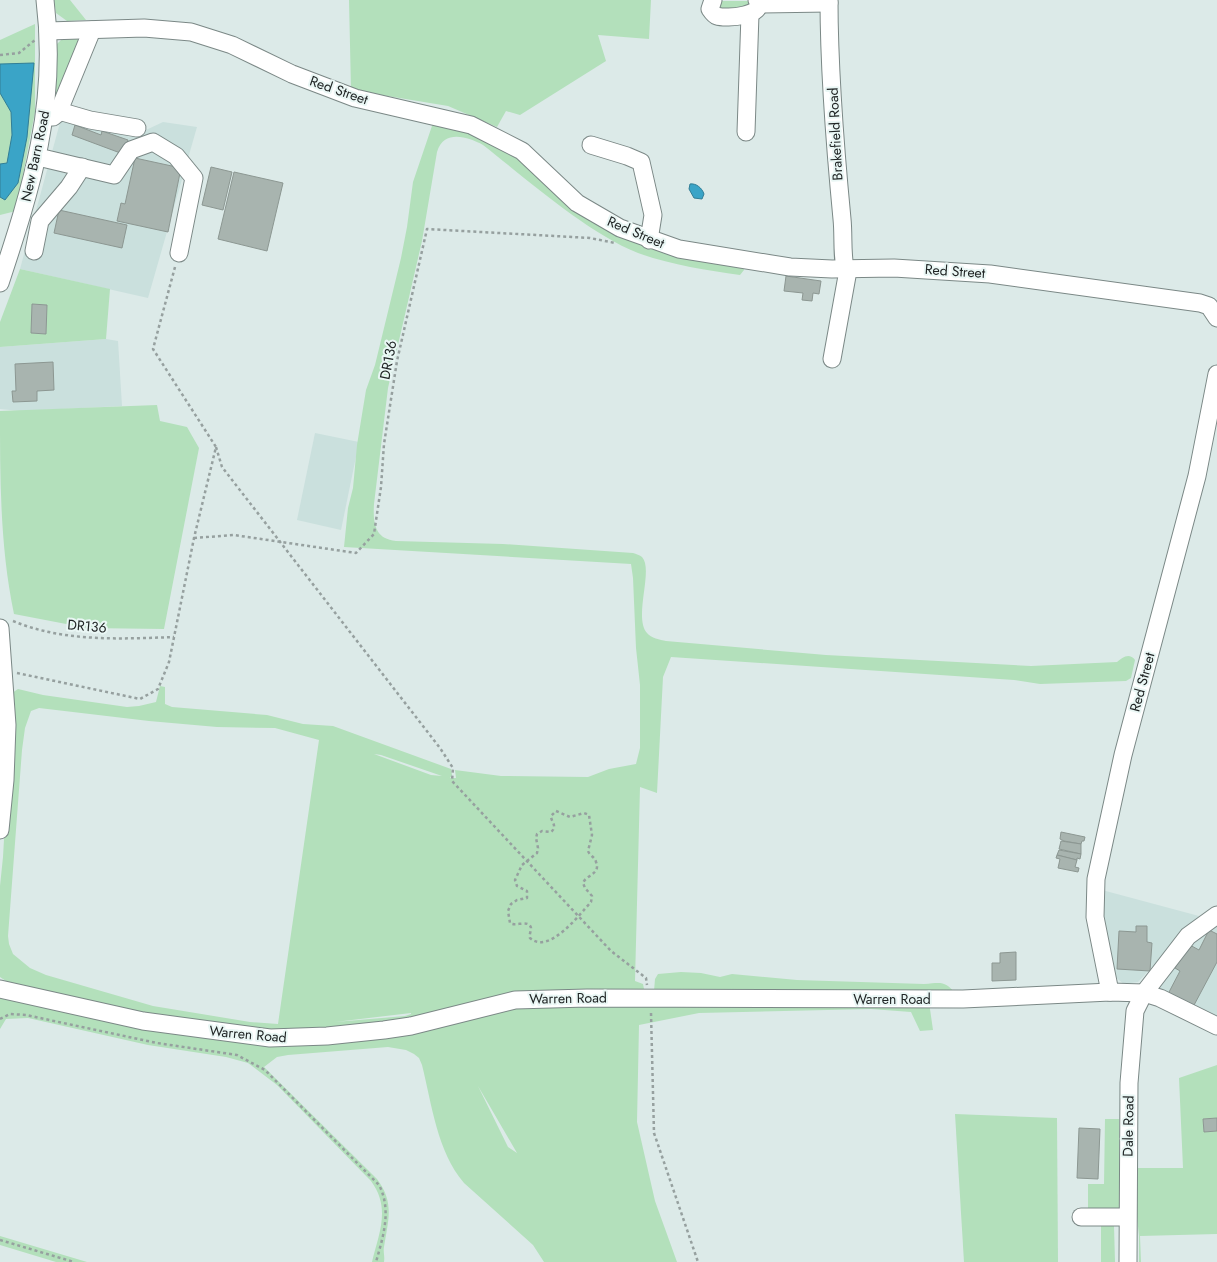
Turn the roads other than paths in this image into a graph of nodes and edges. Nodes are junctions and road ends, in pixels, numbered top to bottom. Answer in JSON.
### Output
{"nodes":[{"id":1,"x":45,"y":0,"type":"edge"},
{"id":2,"x":713,"y":0,"type":"edge"},
{"id":3,"x":829,"y":1,"type":"edge"},
{"id":4,"x":755,"y":6,"type":"edge"},
{"id":5,"x":92,"y":30,"type":"junction"},
{"id":6,"x":48,"y":31,"type":"junction"},
{"id":7,"x":52,"y":114,"type":"junction"},
{"id":8,"x":137,"y":128,"type":"dead end"},
{"id":9,"x":746,"y":132,"type":"dead end"},
{"id":10,"x":591,"y":145,"type":"dead end"},
{"id":11,"x":38,"y":158,"type":"junction"},
{"id":12,"x":82,"y":167,"type":"junction"},
{"id":13,"x":649,"y":240,"type":"junction"},
{"id":14,"x":34,"y":251,"type":"dead end"},
{"id":15,"x":179,"y":253,"type":"road end"},
{"id":16,"x":844,"y":268,"type":"junction"},
{"id":17,"x":0,"y":283,"type":"edge"},
{"id":18,"x":1217,"y":318,"type":"edge"},
{"id":19,"x":832,"y":359,"type":"dead end"},
{"id":20,"x":1217,"y":374,"type":"edge"},
{"id":21,"x":3,"y":623,"type":"edge"},
{"id":22,"x":0,"y":830,"type":"edge"},
{"id":23,"x":1217,"y":915,"type":"edge"},
{"id":24,"x":0,"y":989,"type":"edge"},
{"id":25,"x":1110,"y":992,"type":"junction"},
{"id":26,"x":1144,"y":993,"type":"junction"},
{"id":27,"x":1217,"y":1026,"type":"edge"},
{"id":28,"x":1081,"y":1217,"type":"dead end"},
{"id":29,"x":1127,"y":1217,"type":"junction"},
{"id":30,"x":1128,"y":1262,"type":"edge"}],
"edges":[{"from":1,"to":6,"type":"street","name":"New Barn Road"},
{"from":2,"to":4,"type":"street"},
{"from":3,"to":4,"type":"street"},
{"from":3,"to":16,"type":"street","name":"Brakefield Road"},
{"from":4,"to":9,"type":"street"},
{"from":5,"to":6,"type":"street","name":"Red Street"},
{"from":5,"to":7,"type":"street"},
{"from":5,"to":13,"type":"street","name":"Red Street"},
{"from":6,"to":7,"type":"street","name":"New Barn Road"},
{"from":7,"to":8,"type":"street"},
{"from":7,"to":11,"type":"street","name":"New Barn Road"},
{"from":10,"to":13,"type":"street"},
{"from":11,"to":12,"type":"street"},
{"from":11,"to":17,"type":"street","name":"New Barn Road"},
{"from":12,"to":14,"type":"street"},
{"from":12,"to":15,"type":"street"},
{"from":13,"to":16,"type":"street","name":"Red Street"},
{"from":16,"to":18,"type":"street","name":"Red Street"},
{"from":16,"to":19,"type":"street","name":"Brakefield Road"},
{"from":20,"to":25,"type":"street","name":"Red Street"},
{"from":21,"to":22,"type":"street"},
{"from":23,"to":26,"type":"street","name":"Dale Road"},
{"from":24,"to":25,"type":"street","name":"Warren Road"},
{"from":25,"to":26,"type":"street","name":"Warren Road"},
{"from":26,"to":27,"type":"street","name":"Warren Road"},
{"from":26,"to":29,"type":"street","name":"Dale Road"},
{"from":28,"to":29,"type":"street"},
{"from":29,"to":30,"type":"street","name":"Dale Road"}]}
